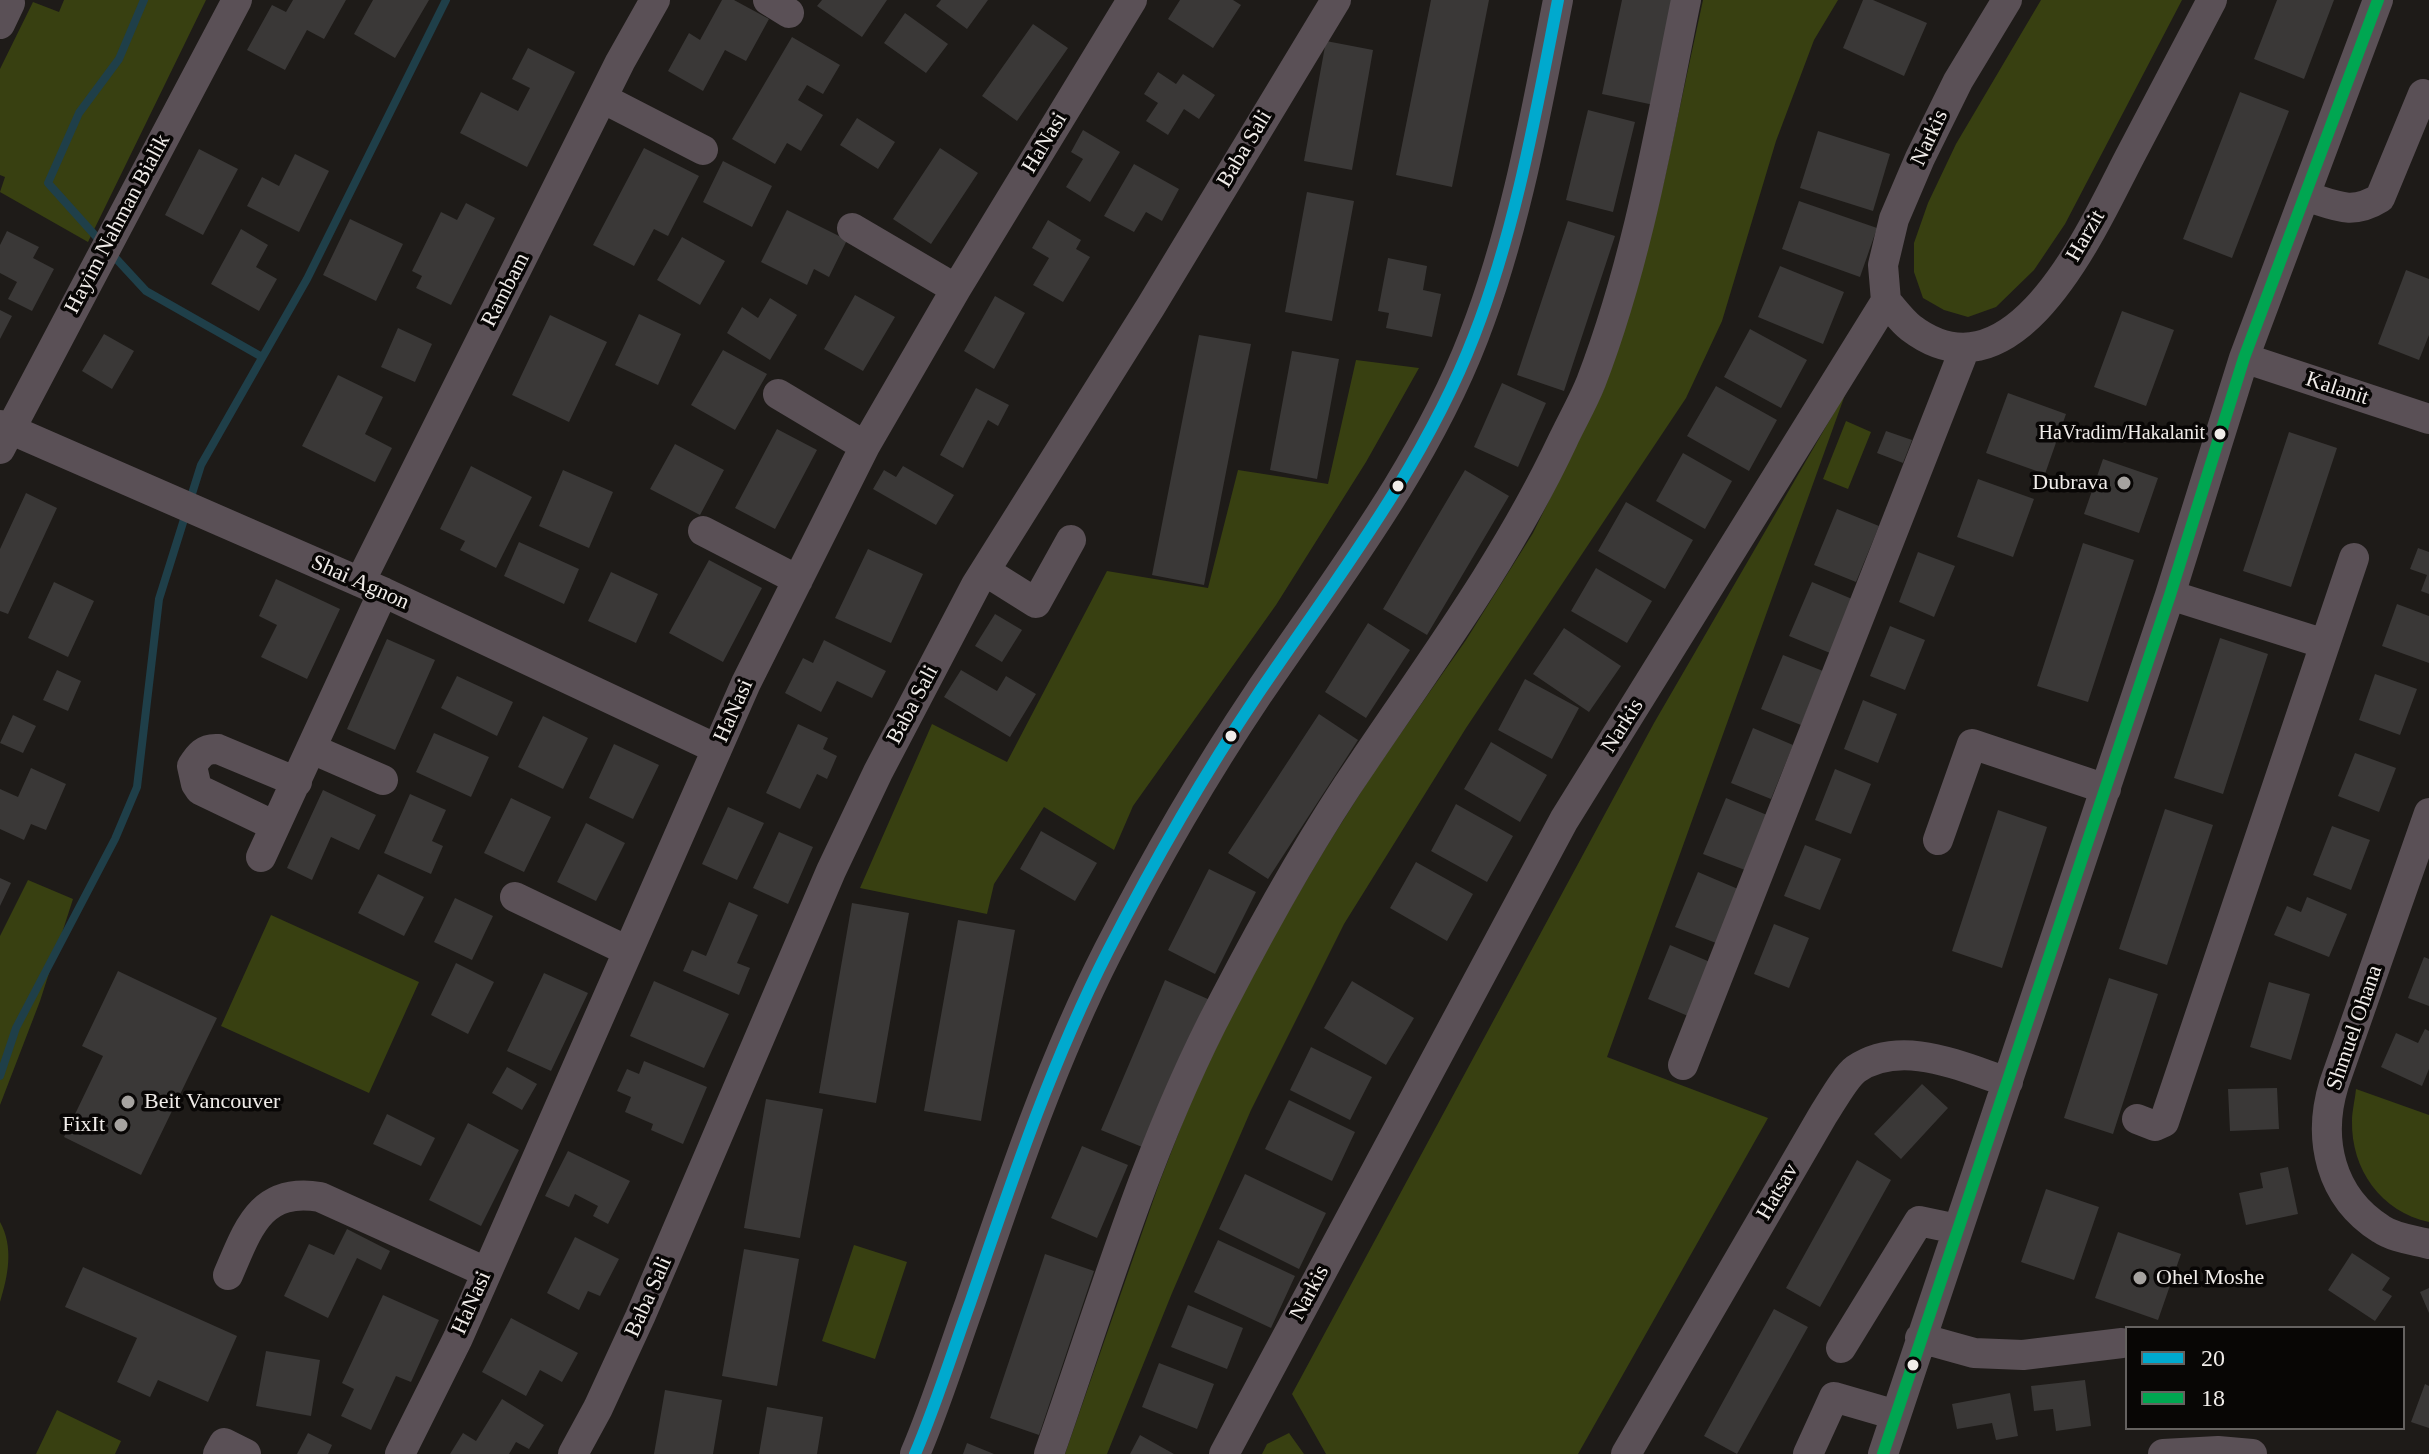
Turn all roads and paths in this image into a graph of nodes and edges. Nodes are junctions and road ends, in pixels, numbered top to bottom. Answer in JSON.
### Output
{"nodes":[{"id":1,"x":237,"y":0,"type":"edge"},
{"id":2,"x":655,"y":0,"type":"edge"},
{"id":3,"x":1132,"y":0,"type":"edge"},
{"id":4,"x":1336,"y":0,"type":"edge"},
{"id":5,"x":1558,"y":0,"type":"edge"},
{"id":6,"x":1686,"y":0,"type":"edge"},
{"id":7,"x":2007,"y":0,"type":"edge"},
{"id":8,"x":2212,"y":0,"type":"edge"},
{"id":9,"x":2378,"y":0,"type":"edge"},
{"id":10,"x":2423,"y":94,"type":"dead end"},
{"id":11,"x":602,"y":98,"type":"junction"},
{"id":12,"x":703,"y":150,"type":"dead end"},
{"id":13,"x":2305,"y":196,"type":"junction"},
{"id":14,"x":852,"y":228,"type":"dead end"},
{"id":15,"x":956,"y":289,"type":"junction"},
{"id":16,"x":1886,"y":301,"type":"junction"},
{"id":17,"x":1965,"y":348,"type":"junction"},
{"id":18,"x":2244,"y":358,"type":"junction"},
{"id":19,"x":778,"y":394,"type":"dead end"},
{"id":20,"x":2429,"y":419,"type":"edge"},
{"id":21,"x":3,"y":434,"type":"edge"},
{"id":22,"x":865,"y":446,"type":"junction"},
{"id":23,"x":703,"y":531,"type":"dead end"},
{"id":24,"x":1071,"y":540,"type":"dead end"},
{"id":25,"x":2354,"y":558,"type":"dead end"},
{"id":26,"x":985,"y":571,"type":"junction"},
{"id":27,"x":798,"y":580,"type":"junction"},
{"id":28,"x":371,"y":587,"type":"junction"},
{"id":29,"x":2170,"y":595,"type":"junction"},
{"id":30,"x":2325,"y":644,"type":"junction"},
{"id":31,"x":312,"y":749,"type":"junction"},
{"id":32,"x":717,"y":749,"type":"junction"},
{"id":33,"x":383,"y":780,"type":"dead end"},
{"id":34,"x":297,"y":782,"type":"junction"},
{"id":35,"x":2106,"y":789,"type":"junction"},
{"id":36,"x":2429,"y":813,"type":"edge"},
{"id":37,"x":275,"y":826,"type":"junction"},
{"id":38,"x":1938,"y":840,"type":"dead end"},
{"id":39,"x":261,"y":857,"type":"dead end"},
{"id":40,"x":515,"y":897,"type":"dead end"},
{"id":41,"x":628,"y":951,"type":"junction"},
{"id":42,"x":1683,"y":1065,"type":"dead end"},
{"id":43,"x":2008,"y":1082,"type":"junction"},
{"id":44,"x":2137,"y":1119,"type":"dead end"},
{"id":45,"x":1957,"y":1229,"type":"junction"},
{"id":46,"x":2429,"y":1244,"type":"edge"},
{"id":47,"x":486,"y":1272,"type":"junction"},
{"id":48,"x":228,"y":1275,"type":"dead end"},
{"id":49,"x":1920,"y":1338,"type":"junction"},
{"id":50,"x":2122,"y":1343,"type":"dead end"},
{"id":51,"x":1841,"y":1348,"type":"dead end"},
{"id":52,"x":1896,"y":1415,"type":"junction"},
{"id":53,"x":218,"y":1454,"type":"edge"},
{"id":54,"x":246,"y":1454,"type":"edge"},
{"id":55,"x":400,"y":1454,"type":"edge"},
{"id":56,"x":573,"y":1454,"type":"edge"},
{"id":57,"x":915,"y":1454,"type":"edge"},
{"id":58,"x":1049,"y":1454,"type":"edge"},
{"id":59,"x":1224,"y":1454,"type":"edge"},
{"id":60,"x":1626,"y":1454,"type":"edge"},
{"id":61,"x":1808,"y":1454,"type":"edge"},
{"id":62,"x":1883,"y":1454,"type":"edge"},
{"id":63,"x":2163,"y":1454,"type":"edge"},
{"id":64,"x":2252,"y":1454,"type":"edge"}],
"edges":[{"from":1,"to":21,"type":"street","name":"Hayim Nahman Bialik"},
{"from":2,"to":11,"type":"street","name":"Rambam"},
{"from":3,"to":15,"type":"street","name":"HaNasi"},
{"from":4,"to":26,"type":"street","name":"Baba Sali"},
{"from":5,"to":57,"type":"street"},
{"from":6,"to":58,"type":"street"},
{"from":7,"to":16,"type":"street","name":"Narkis"},
{"from":8,"to":17,"type":"street","name":"Harzit"},
{"from":9,"to":13,"type":"street"},
{"from":10,"to":13,"type":"street"},
{"from":11,"to":12,"type":"street"},
{"from":11,"to":28,"type":"street","name":"Rambam"},
{"from":13,"to":18,"type":"street"},
{"from":14,"to":15,"type":"street"},
{"from":15,"to":22,"type":"street","name":"HaNasi"},
{"from":16,"to":17,"type":"street"},
{"from":16,"to":59,"type":"street","name":"Narkis"},
{"from":17,"to":42,"type":"street"},
{"from":18,"to":20,"type":"street","name":"Kalanit"},
{"from":18,"to":29,"type":"street"},
{"from":19,"to":22,"type":"street"},
{"from":21,"to":28,"type":"street","name":"Shai Agnon"},
{"from":22,"to":27,"type":"street","name":"HaNasi"},
{"from":23,"to":27,"type":"street"},
{"from":24,"to":26,"type":"street"},
{"from":25,"to":30,"type":"street"},
{"from":26,"to":56,"type":"street","name":"Baba Sali"},
{"from":27,"to":32,"type":"street","name":"HaNasi"},
{"from":28,"to":31,"type":"street","name":"Rambam"},
{"from":28,"to":32,"type":"street","name":"Shai Agnon"},
{"from":29,"to":30,"type":"street"},
{"from":29,"to":35,"type":"street"},
{"from":30,"to":44,"type":"street"},
{"from":31,"to":33,"type":"street"},
{"from":31,"to":34,"type":"street","name":"Rambam"},
{"from":32,"to":41,"type":"street","name":"HaNasi"},
{"from":34,"to":37,"type":"street","name":"Rambam"},
{"from":34,"to":37,"type":"street"},
{"from":35,"to":38,"type":"street"},
{"from":35,"to":43,"type":"street"},
{"from":36,"to":46,"type":"street","name":"Shmuel Ohana"},
{"from":37,"to":39,"type":"street","name":"Rambam"},
{"from":40,"to":41,"type":"street"},
{"from":41,"to":47,"type":"street","name":"HaNasi"},
{"from":43,"to":45,"type":"street"},
{"from":43,"to":60,"type":"street","name":"Hatsav"},
{"from":45,"to":49,"type":"street"},
{"from":45,"to":51,"type":"street"},
{"from":47,"to":48,"type":"street"},
{"from":47,"to":55,"type":"street","name":"HaNasi"},
{"from":49,"to":50,"type":"street"},
{"from":49,"to":52,"type":"street"},
{"from":52,"to":61,"type":"street"},
{"from":52,"to":62,"type":"street"},
{"from":53,"to":54,"type":"street"},
{"from":63,"to":64,"type":"street"}]}
